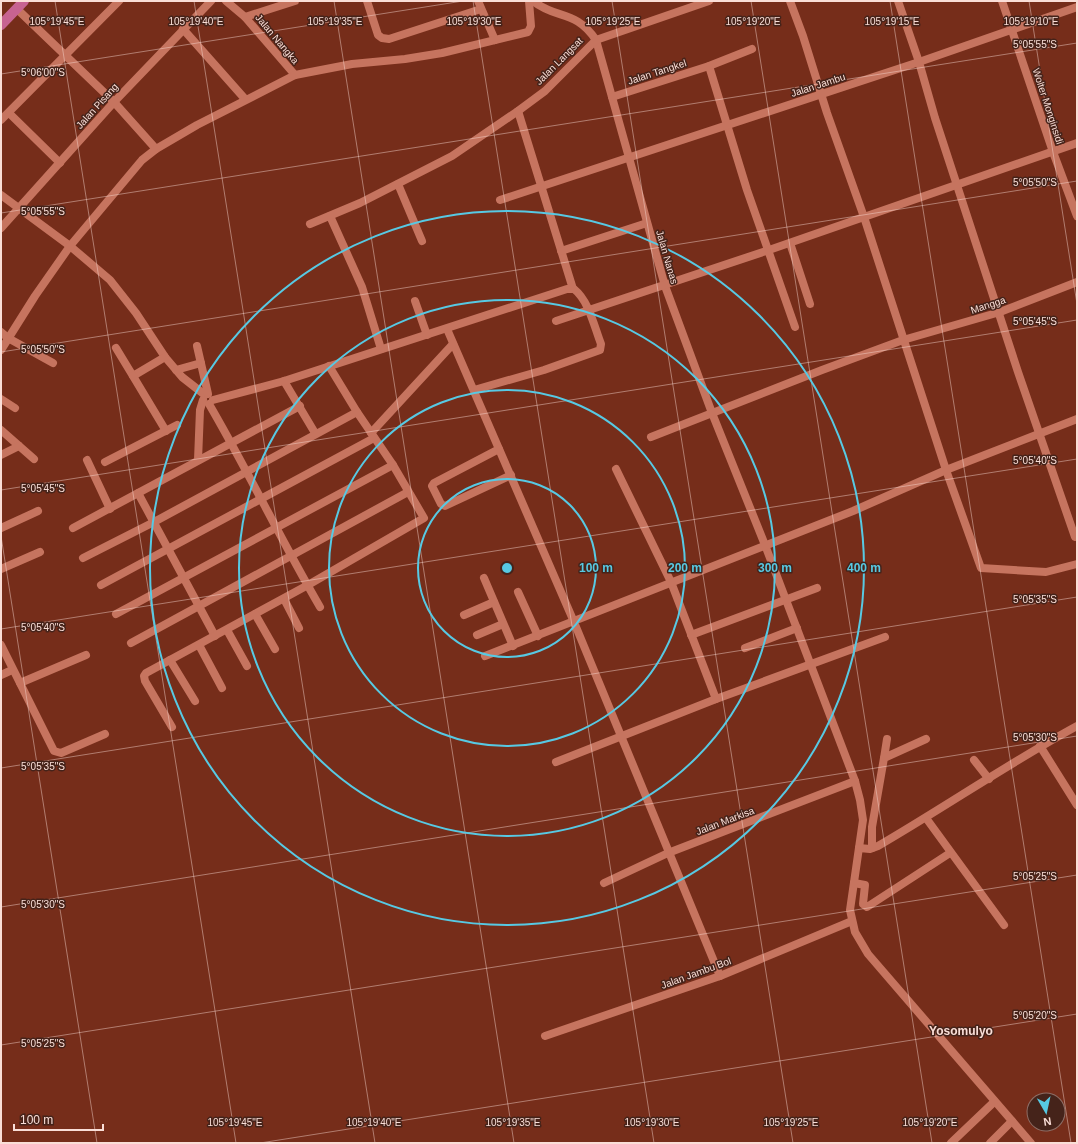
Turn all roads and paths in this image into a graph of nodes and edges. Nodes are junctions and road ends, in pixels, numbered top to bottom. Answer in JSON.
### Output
{"nodes":[{"id":1,"x":119,"y":1,"type":"edge"},
{"id":2,"x":211,"y":1,"type":"edge"},
{"id":3,"x":226,"y":1,"type":"edge"},
{"id":4,"x":265,"y":1,"type":"edge"},
{"id":5,"x":295,"y":1,"type":"edge"},
{"id":6,"x":367,"y":1,"type":"edge"},
{"id":7,"x":529,"y":1,"type":"edge"},
{"id":8,"x":533,"y":1,"type":"edge"},
{"id":9,"x":709,"y":1,"type":"edge"},
{"id":10,"x":790,"y":1,"type":"edge"},
{"id":11,"x":898,"y":1,"type":"edge"},
{"id":12,"x":1002,"y":1,"type":"edge"},
{"id":13,"x":20,"y":5,"type":"edge"},
{"id":14,"x":480,"y":5,"type":"edge"},
{"id":15,"x":1077,"y":7,"type":"edge"},
{"id":16,"x":268,"y":10,"type":"junction"},
{"id":17,"x":246,"y":17,"type":"junction"},
{"id":18,"x":1,"y":25,"type":"edge"},
{"id":19,"x":182,"y":29,"type":"junction"},
{"id":20,"x":1012,"y":29,"type":"junction"},
{"id":21,"x":495,"y":40,"type":"junction"},
{"id":22,"x":596,"y":40,"type":"junction"},
{"id":23,"x":752,"y":49,"type":"dead end"},
{"id":24,"x":66,"y":55,"type":"junction"},
{"id":25,"x":919,"y":62,"type":"junction"},
{"id":26,"x":709,"y":66,"type":"junction"},
{"id":27,"x":295,"y":75,"type":"junction"},
{"id":28,"x":822,"y":95,"type":"junction"},
{"id":29,"x":612,"y":97,"type":"junction"},
{"id":30,"x":245,"y":99,"type":"junction"},
{"id":31,"x":114,"y":102,"type":"junction"},
{"id":32,"x":518,"y":111,"type":"junction"},
{"id":33,"x":9,"y":113,"type":"junction"},
{"id":34,"x":1,"y":120,"type":"edge"},
{"id":35,"x":726,"y":125,"type":"junction"},
{"id":36,"x":1077,"y":143,"type":"edge"},
{"id":37,"x":156,"y":149,"type":"junction"},
{"id":38,"x":1053,"y":152,"type":"junction"},
{"id":39,"x":629,"y":159,"type":"junction"},
{"id":40,"x":60,"y":163,"type":"junction"},
{"id":41,"x":398,"y":184,"type":"junction"},
{"id":42,"x":957,"y":184,"type":"junction"},
{"id":43,"x":540,"y":187,"type":"junction"},
{"id":44,"x":1,"y":195,"type":"edge"},
{"id":45,"x":500,"y":200,"type":"dead end"},
{"id":46,"x":19,"y":208,"type":"junction"},
{"id":47,"x":330,"y":216,"type":"junction"},
{"id":48,"x":864,"y":216,"type":"junction"},
{"id":49,"x":1077,"y":216,"type":"edge"},
{"id":50,"x":647,"y":223,"type":"junction"},
{"id":51,"x":310,"y":224,"type":"dead end"},
{"id":52,"x":1,"y":228,"type":"edge"},
{"id":53,"x":422,"y":241,"type":"dead end"},
{"id":54,"x":790,"y":243,"type":"junction"},
{"id":55,"x":70,"y":246,"type":"junction"},
{"id":56,"x":769,"y":250,"type":"junction"},
{"id":57,"x":561,"y":251,"type":"junction"},
{"id":58,"x":1077,"y":282,"type":"edge"},
{"id":59,"x":665,"y":286,"type":"junction"},
{"id":60,"x":573,"y":289,"type":"junction"},
{"id":61,"x":415,"y":301,"type":"dead end"},
{"id":62,"x":810,"y":304,"type":"dead end"},
{"id":63,"x":589,"y":311,"type":"junction"},
{"id":64,"x":1000,"y":312,"type":"junction"},
{"id":65,"x":556,"y":321,"type":"dead end"},
{"id":66,"x":795,"y":327,"type":"dead end"},
{"id":67,"x":447,"y":329,"type":"junction"},
{"id":68,"x":1,"y":332,"type":"edge"},
{"id":69,"x":427,"y":335,"type":"junction"},
{"id":70,"x":8,"y":338,"type":"junction"},
{"id":71,"x":903,"y":340,"type":"junction"},
{"id":72,"x":453,"y":344,"type":"junction"},
{"id":73,"x":197,"y":346,"type":"dead end"},
{"id":74,"x":116,"y":348,"type":"dead end"},
{"id":75,"x":381,"y":349,"type":"junction"},
{"id":76,"x":1,"y":350,"type":"edge"},
{"id":77,"x":165,"y":357,"type":"junction"},
{"id":78,"x":53,"y":362,"type":"dead end"},
{"id":79,"x":201,"y":363,"type":"junction"},
{"id":80,"x":329,"y":366,"type":"junction"},
{"id":81,"x":176,"y":370,"type":"junction"},
{"id":82,"x":133,"y":376,"type":"junction"},
{"id":83,"x":284,"y":381,"type":"junction"},
{"id":84,"x":474,"y":390,"type":"junction"},
{"id":85,"x":1,"y":399,"type":"edge"},
{"id":86,"x":208,"y":399,"type":"junction"},
{"id":87,"x":300,"y":406,"type":"junction"},
{"id":88,"x":15,"y":408,"type":"dead end"},
{"id":89,"x":357,"y":412,"type":"junction"},
{"id":90,"x":712,"y":413,"type":"junction"},
{"id":91,"x":1077,"y":419,"type":"edge"},
{"id":92,"x":177,"y":425,"type":"dead end"},
{"id":93,"x":1,"y":430,"type":"edge"},
{"id":94,"x":166,"y":431,"type":"junction"},
{"id":95,"x":315,"y":433,"type":"junction"},
{"id":96,"x":1040,"y":434,"type":"junction"},
{"id":97,"x":372,"y":436,"type":"junction"},
{"id":98,"x":651,"y":437,"type":"dead end"},
{"id":99,"x":231,"y":442,"type":"junction"},
{"id":100,"x":19,"y":446,"type":"junction"},
{"id":101,"x":500,"y":449,"type":"junction"},
{"id":102,"x":1,"y":455,"type":"edge"},
{"id":103,"x":34,"y":459,"type":"dead end"},
{"id":104,"x":87,"y":460,"type":"dead end"},
{"id":105,"x":198,"y":460,"type":"junction"},
{"id":106,"x":105,"y":462,"type":"dead end"},
{"id":107,"x":393,"y":465,"type":"junction"},
{"id":108,"x":616,"y":469,"type":"dead end"},
{"id":109,"x":946,"y":470,"type":"junction"},
{"id":110,"x":247,"y":471,"type":"junction"},
{"id":111,"x":511,"y":475,"type":"junction"},
{"id":112,"x":408,"y":492,"type":"junction"},
{"id":113,"x":138,"y":493,"type":"junction"},
{"id":114,"x":261,"y":500,"type":"junction"},
{"id":115,"x":110,"y":509,"type":"junction"},
{"id":116,"x":38,"y":511,"type":"dead end"},
{"id":117,"x":154,"y":522,"type":"junction"},
{"id":118,"x":1,"y":528,"type":"edge"},
{"id":119,"x":73,"y":528,"type":"dead end"},
{"id":120,"x":277,"y":528,"type":"junction"},
{"id":121,"x":1075,"y":537,"type":"dead end"},
{"id":122,"x":765,"y":545,"type":"junction"},
{"id":123,"x":169,"y":549,"type":"junction"},
{"id":124,"x":40,"y":552,"type":"dead end"},
{"id":125,"x":292,"y":556,"type":"junction"},
{"id":126,"x":83,"y":558,"type":"dead end"},
{"id":127,"x":1077,"y":564,"type":"edge"},
{"id":128,"x":1,"y":569,"type":"edge"},
{"id":129,"x":183,"y":578,"type":"junction"},
{"id":130,"x":484,"y":578,"type":"dead end"},
{"id":131,"x":671,"y":582,"type":"junction"},
{"id":132,"x":101,"y":585,"type":"dead end"},
{"id":133,"x":308,"y":586,"type":"junction"},
{"id":134,"x":817,"y":588,"type":"dead end"},
{"id":135,"x":518,"y":592,"type":"dead end"},
{"id":136,"x":284,"y":599,"type":"junction"},
{"id":137,"x":786,"y":601,"type":"junction"},
{"id":138,"x":494,"y":602,"type":"junction"},
{"id":139,"x":199,"y":607,"type":"junction"},
{"id":140,"x":320,"y":607,"type":"dead end"},
{"id":141,"x":116,"y":614,"type":"dead end"},
{"id":142,"x":255,"y":614,"type":"junction"},
{"id":143,"x":464,"y":615,"type":"dead end"},
{"id":144,"x":574,"y":622,"type":"junction"},
{"id":145,"x":503,"y":624,"type":"junction"},
{"id":146,"x":299,"y":628,"type":"dead end"},
{"id":147,"x":797,"y":628,"type":"junction"},
{"id":148,"x":227,"y":630,"type":"junction"},
{"id":149,"x":477,"y":635,"type":"dead end"},
{"id":150,"x":691,"y":635,"type":"junction"},
{"id":151,"x":215,"y":636,"type":"junction"},
{"id":152,"x":538,"y":636,"type":"junction"},
{"id":153,"x":885,"y":636,"type":"dead end"},
{"id":154,"x":131,"y":643,"type":"dead end"},
{"id":155,"x":1,"y":645,"type":"edge"},
{"id":156,"x":199,"y":645,"type":"junction"},
{"id":157,"x":513,"y":646,"type":"junction"},
{"id":158,"x":745,"y":648,"type":"dead end"},
{"id":159,"x":275,"y":650,"type":"dead end"},
{"id":160,"x":86,"y":656,"type":"dead end"},
{"id":161,"x":485,"y":656,"type":"dead end"},
{"id":162,"x":170,"y":660,"type":"junction"},
{"id":163,"x":811,"y":664,"type":"junction"},
{"id":164,"x":248,"y":666,"type":"dead end"},
{"id":165,"x":12,"y":670,"type":"junction"},
{"id":166,"x":1,"y":675,"type":"edge"},
{"id":167,"x":20,"y":683,"type":"junction"},
{"id":168,"x":222,"y":688,"type":"dead end"},
{"id":169,"x":716,"y":698,"type":"junction"},
{"id":170,"x":195,"y":701,"type":"dead end"},
{"id":171,"x":1077,"y":726,"type":"edge"},
{"id":172,"x":172,"y":727,"type":"dead end"},
{"id":173,"x":105,"y":734,"type":"dead end"},
{"id":174,"x":621,"y":736,"type":"junction"},
{"id":175,"x":888,"y":739,"type":"dead end"},
{"id":176,"x":926,"y":739,"type":"dead end"},
{"id":177,"x":1040,"y":746,"type":"junction"},
{"id":178,"x":884,"y":758,"type":"junction"},
{"id":179,"x":974,"y":760,"type":"dead end"},
{"id":180,"x":556,"y":762,"type":"dead end"},
{"id":181,"x":989,"y":779,"type":"junction"},
{"id":182,"x":855,"y":781,"type":"junction"},
{"id":183,"x":1077,"y":805,"type":"edge"},
{"id":184,"x":926,"y":818,"type":"junction"},
{"id":185,"x":866,"y":848,"type":"junction"},
{"id":186,"x":668,"y":853,"type":"junction"},
{"id":187,"x":950,"y":853,"type":"junction"},
{"id":188,"x":604,"y":883,"type":"dead end"},
{"id":189,"x":854,"y":883,"type":"junction"},
{"id":190,"x":852,"y":921,"type":"junction"},
{"id":191,"x":1004,"y":925,"type":"dead end"},
{"id":192,"x":720,"y":976,"type":"junction"},
{"id":193,"x":544,"y":1036,"type":"dead end"},
{"id":194,"x":994,"y":1102,"type":"junction"},
{"id":195,"x":1012,"y":1121,"type":"junction"},
{"id":196,"x":956,"y":1141,"type":"edge"},
{"id":197,"x":990,"y":1143,"type":"edge"},
{"id":198,"x":1031,"y":1143,"type":"edge"}],
"edges":[{"from":1,"to":24,"type":"street"},
{"from":2,"to":19,"type":"street","name":"Jalan Pisang"},
{"from":3,"to":17,"type":"street","name":"Jalan Nangka"},
{"from":4,"to":16,"type":"street"},
{"from":5,"to":16,"type":"street"},
{"from":6,"to":14,"type":"street"},
{"from":7,"to":21,"type":"street"},
{"from":8,"to":22,"type":"street","name":"Jalan Nanas"},
{"from":9,"to":22,"type":"street","name":"Jalan Langsat"},
{"from":10,"to":28,"type":"street"},
{"from":11,"to":25,"type":"street"},
{"from":12,"to":20,"type":"street","name":"Wolter Monginsidi"},
{"from":13,"to":18,"type":"main road"},
{"from":13,"to":24,"type":"street"},
{"from":14,"to":21,"type":"street"},
{"from":15,"to":20,"type":"street","name":"Jalan Jambu"},
{"from":16,"to":17,"type":"street"},
{"from":17,"to":27,"type":"street","name":"Jalan Nangka"},
{"from":19,"to":30,"type":"street"},
{"from":19,"to":31,"type":"street","name":"Jalan Pisang"},
{"from":20,"to":25,"type":"street","name":"Jalan Jambu"},
{"from":20,"to":38,"type":"street","name":"Wolter Monginsidi"},
{"from":21,"to":27,"type":"street"},
{"from":22,"to":29,"type":"street","name":"Jalan Nanas"},
{"from":22,"to":32,"type":"street","name":"Jalan Langsat"},
{"from":23,"to":26,"type":"street","name":"Jalan Tangkel"},
{"from":24,"to":31,"type":"street"},
{"from":24,"to":33,"type":"street"},
{"from":25,"to":28,"type":"street","name":"Jalan Jambu"},
{"from":25,"to":42,"type":"street"},
{"from":26,"to":29,"type":"street","name":"Jalan Tangkel"},
{"from":26,"to":35,"type":"street"},
{"from":27,"to":30,"type":"street"},
{"from":28,"to":35,"type":"street","name":"Jalan Jambu"},
{"from":28,"to":48,"type":"street"},
{"from":29,"to":39,"type":"street","name":"Jalan Nanas"},
{"from":30,"to":37,"type":"street"},
{"from":31,"to":37,"type":"street"},
{"from":31,"to":40,"type":"street","name":"Jalan Pisang"},
{"from":32,"to":41,"type":"street","name":"Jalan Langsat"},
{"from":32,"to":43,"type":"street"},
{"from":33,"to":34,"type":"street"},
{"from":33,"to":40,"type":"street"},
{"from":35,"to":39,"type":"street","name":"Jalan Jambu"},
{"from":35,"to":56,"type":"street"},
{"from":36,"to":38,"type":"street"},
{"from":37,"to":55,"type":"street"},
{"from":38,"to":42,"type":"street"},
{"from":38,"to":49,"type":"street","name":"Wolter Monginsidi"},
{"from":39,"to":43,"type":"street","name":"Jalan Jambu"},
{"from":39,"to":50,"type":"street","name":"Jalan Nanas"},
{"from":40,"to":46,"type":"street","name":"Jalan Pisang"},
{"from":41,"to":47,"type":"street","name":"Jalan Langsat"},
{"from":41,"to":53,"type":"street"},
{"from":42,"to":48,"type":"street"},
{"from":42,"to":64,"type":"street"},
{"from":43,"to":45,"type":"street","name":"Jalan Jambu"},
{"from":43,"to":57,"type":"street"},
{"from":44,"to":46,"type":"street"},
{"from":46,"to":52,"type":"street","name":"Jalan Pisang"},
{"from":46,"to":55,"type":"street"},
{"from":47,"to":51,"type":"street","name":"Jalan Langsat"},
{"from":47,"to":75,"type":"street"},
{"from":48,"to":54,"type":"street"},
{"from":48,"to":71,"type":"street"},
{"from":50,"to":57,"type":"street"},
{"from":50,"to":59,"type":"street","name":"Jalan Nanas"},
{"from":54,"to":56,"type":"street"},
{"from":54,"to":62,"type":"street"},
{"from":55,"to":70,"type":"street"},
{"from":55,"to":77,"type":"street"},
{"from":56,"to":59,"type":"street"},
{"from":56,"to":66,"type":"street"},
{"from":57,"to":60,"type":"street"},
{"from":58,"to":64,"type":"street","name":"Mangga"},
{"from":59,"to":63,"type":"street"},
{"from":59,"to":90,"type":"street","name":"Jalan Nanas"},
{"from":60,"to":63,"type":"street"},
{"from":60,"to":67,"type":"street"},
{"from":61,"to":69,"type":"street"},
{"from":63,"to":65,"type":"street"},
{"from":63,"to":84,"type":"street"},
{"from":64,"to":71,"type":"street","name":"Mangga"},
{"from":64,"to":96,"type":"street"},
{"from":67,"to":69,"type":"street"},
{"from":67,"to":72,"type":"street"},
{"from":68,"to":70,"type":"street"},
{"from":69,"to":75,"type":"street"},
{"from":70,"to":76,"type":"street"},
{"from":70,"to":78,"type":"street"},
{"from":71,"to":90,"type":"street","name":"Mangga"},
{"from":71,"to":109,"type":"street"},
{"from":72,"to":84,"type":"street"},
{"from":72,"to":97,"type":"street"},
{"from":73,"to":79,"type":"street"},
{"from":74,"to":82,"type":"street"},
{"from":75,"to":80,"type":"street"},
{"from":77,"to":81,"type":"street"},
{"from":77,"to":82,"type":"street"},
{"from":79,"to":81,"type":"street"},
{"from":79,"to":86,"type":"street"},
{"from":80,"to":83,"type":"street"},
{"from":80,"to":89,"type":"street"},
{"from":81,"to":86,"type":"street"},
{"from":82,"to":94,"type":"street"},
{"from":83,"to":86,"type":"street"},
{"from":83,"to":87,"type":"street"},
{"from":84,"to":101,"type":"street"},
{"from":85,"to":88,"type":"street"},
{"from":86,"to":99,"type":"street"},
{"from":86,"to":105,"type":"street"},
{"from":87,"to":95,"type":"street"},
{"from":87,"to":99,"type":"street"},
{"from":89,"to":95,"type":"street"},
{"from":89,"to":97,"type":"street"},
{"from":90,"to":98,"type":"street","name":"Mangga"},
{"from":90,"to":122,"type":"street","name":"Jalan Nanas"},
{"from":91,"to":96,"type":"street"},
{"from":92,"to":94,"type":"street"},
{"from":93,"to":100,"type":"street"},
{"from":94,"to":106,"type":"street"},
{"from":95,"to":110,"type":"street"},
{"from":96,"to":109,"type":"street"},
{"from":96,"to":121,"type":"street"},
{"from":97,"to":107,"type":"street"},
{"from":97,"to":114,"type":"street"},
{"from":99,"to":105,"type":"street"},
{"from":99,"to":110,"type":"street"},
{"from":100,"to":102,"type":"street"},
{"from":100,"to":103,"type":"street"},
{"from":101,"to":111,"type":"street"},
{"from":101,"to":111,"type":"street"},
{"from":104,"to":115,"type":"street"},
{"from":105,"to":113,"type":"street"},
{"from":107,"to":112,"type":"street"},
{"from":107,"to":120,"type":"street"},
{"from":108,"to":131,"type":"street"},
{"from":109,"to":122,"type":"street"},
{"from":109,"to":127,"type":"street"},
{"from":110,"to":114,"type":"street"},
{"from":110,"to":117,"type":"street"},
{"from":111,"to":144,"type":"street"},
{"from":112,"to":125,"type":"street"},
{"from":112,"to":133,"type":"street"},
{"from":113,"to":115,"type":"street"},
{"from":113,"to":117,"type":"street"},
{"from":114,"to":120,"type":"street"},
{"from":114,"to":123,"type":"street"},
{"from":115,"to":119,"type":"street"},
{"from":116,"to":118,"type":"street"},
{"from":117,"to":123,"type":"street"},
{"from":117,"to":126,"type":"street"},
{"from":120,"to":125,"type":"street"},
{"from":120,"to":129,"type":"street"},
{"from":122,"to":131,"type":"street"},
{"from":122,"to":137,"type":"street","name":"Jalan Nanas"},
{"from":123,"to":129,"type":"street"},
{"from":123,"to":132,"type":"street"},
{"from":124,"to":128,"type":"street"},
{"from":125,"to":133,"type":"street"},
{"from":125,"to":139,"type":"street"},
{"from":129,"to":139,"type":"street"},
{"from":129,"to":141,"type":"street"},
{"from":130,"to":138,"type":"street"},
{"from":131,"to":144,"type":"street"},
{"from":131,"to":150,"type":"street"},
{"from":133,"to":136,"type":"street"},
{"from":133,"to":140,"type":"street"},
{"from":134,"to":137,"type":"street"},
{"from":135,"to":152,"type":"street"},
{"from":136,"to":142,"type":"street"},
{"from":136,"to":146,"type":"street"},
{"from":137,"to":147,"type":"street","name":"Jalan Nanas"},
{"from":137,"to":150,"type":"street"},
{"from":138,"to":143,"type":"street"},
{"from":138,"to":145,"type":"street"},
{"from":139,"to":151,"type":"street"},
{"from":139,"to":154,"type":"street"},
{"from":142,"to":148,"type":"street"},
{"from":142,"to":159,"type":"street"},
{"from":144,"to":152,"type":"street"},
{"from":144,"to":174,"type":"street"},
{"from":145,"to":149,"type":"street"},
{"from":145,"to":157,"type":"street"},
{"from":147,"to":158,"type":"street"},
{"from":147,"to":163,"type":"street","name":"Jalan Nanas"},
{"from":148,"to":151,"type":"street"},
{"from":148,"to":164,"type":"street"},
{"from":150,"to":169,"type":"street"},
{"from":151,"to":156,"type":"street"},
{"from":152,"to":157,"type":"street"},
{"from":153,"to":163,"type":"street"},
{"from":155,"to":165,"type":"street"},
{"from":156,"to":162,"type":"street"},
{"from":156,"to":168,"type":"street"},
{"from":157,"to":161,"type":"street"},
{"from":160,"to":167,"type":"street"},
{"from":162,"to":170,"type":"street"},
{"from":162,"to":172,"type":"street"},
{"from":163,"to":169,"type":"street"},
{"from":163,"to":182,"type":"street","name":"Jalan Nanas"},
{"from":165,"to":166,"type":"street"},
{"from":165,"to":167,"type":"street"},
{"from":167,"to":173,"type":"street"},
{"from":169,"to":174,"type":"street"},
{"from":171,"to":177,"type":"street"},
{"from":174,"to":180,"type":"street"},
{"from":174,"to":186,"type":"street"},
{"from":175,"to":178,"type":"street"},
{"from":176,"to":178,"type":"street"},
{"from":177,"to":181,"type":"street"},
{"from":177,"to":183,"type":"street"},
{"from":178,"to":185,"type":"street"},
{"from":179,"to":181,"type":"street"},
{"from":181,"to":184,"type":"street"},
{"from":182,"to":185,"type":"street","name":"Jalan Nanas"},
{"from":182,"to":186,"type":"street","name":"Jalan Markisa"},
{"from":184,"to":185,"type":"street"},
{"from":184,"to":187,"type":"street"},
{"from":185,"to":189,"type":"street"},
{"from":186,"to":188,"type":"street","name":"Jalan Markisa"},
{"from":186,"to":192,"type":"street"},
{"from":187,"to":189,"type":"street"},
{"from":187,"to":191,"type":"street"},
{"from":189,"to":190,"type":"street"},
{"from":190,"to":192,"type":"street","name":"Jalan Jambu Bol"},
{"from":190,"to":194,"type":"street"},
{"from":192,"to":193,"type":"street","name":"Jalan Jambu Bol"},
{"from":194,"to":195,"type":"street"},
{"from":194,"to":196,"type":"street"},
{"from":195,"to":197,"type":"street"},
{"from":195,"to":198,"type":"street"}]}
